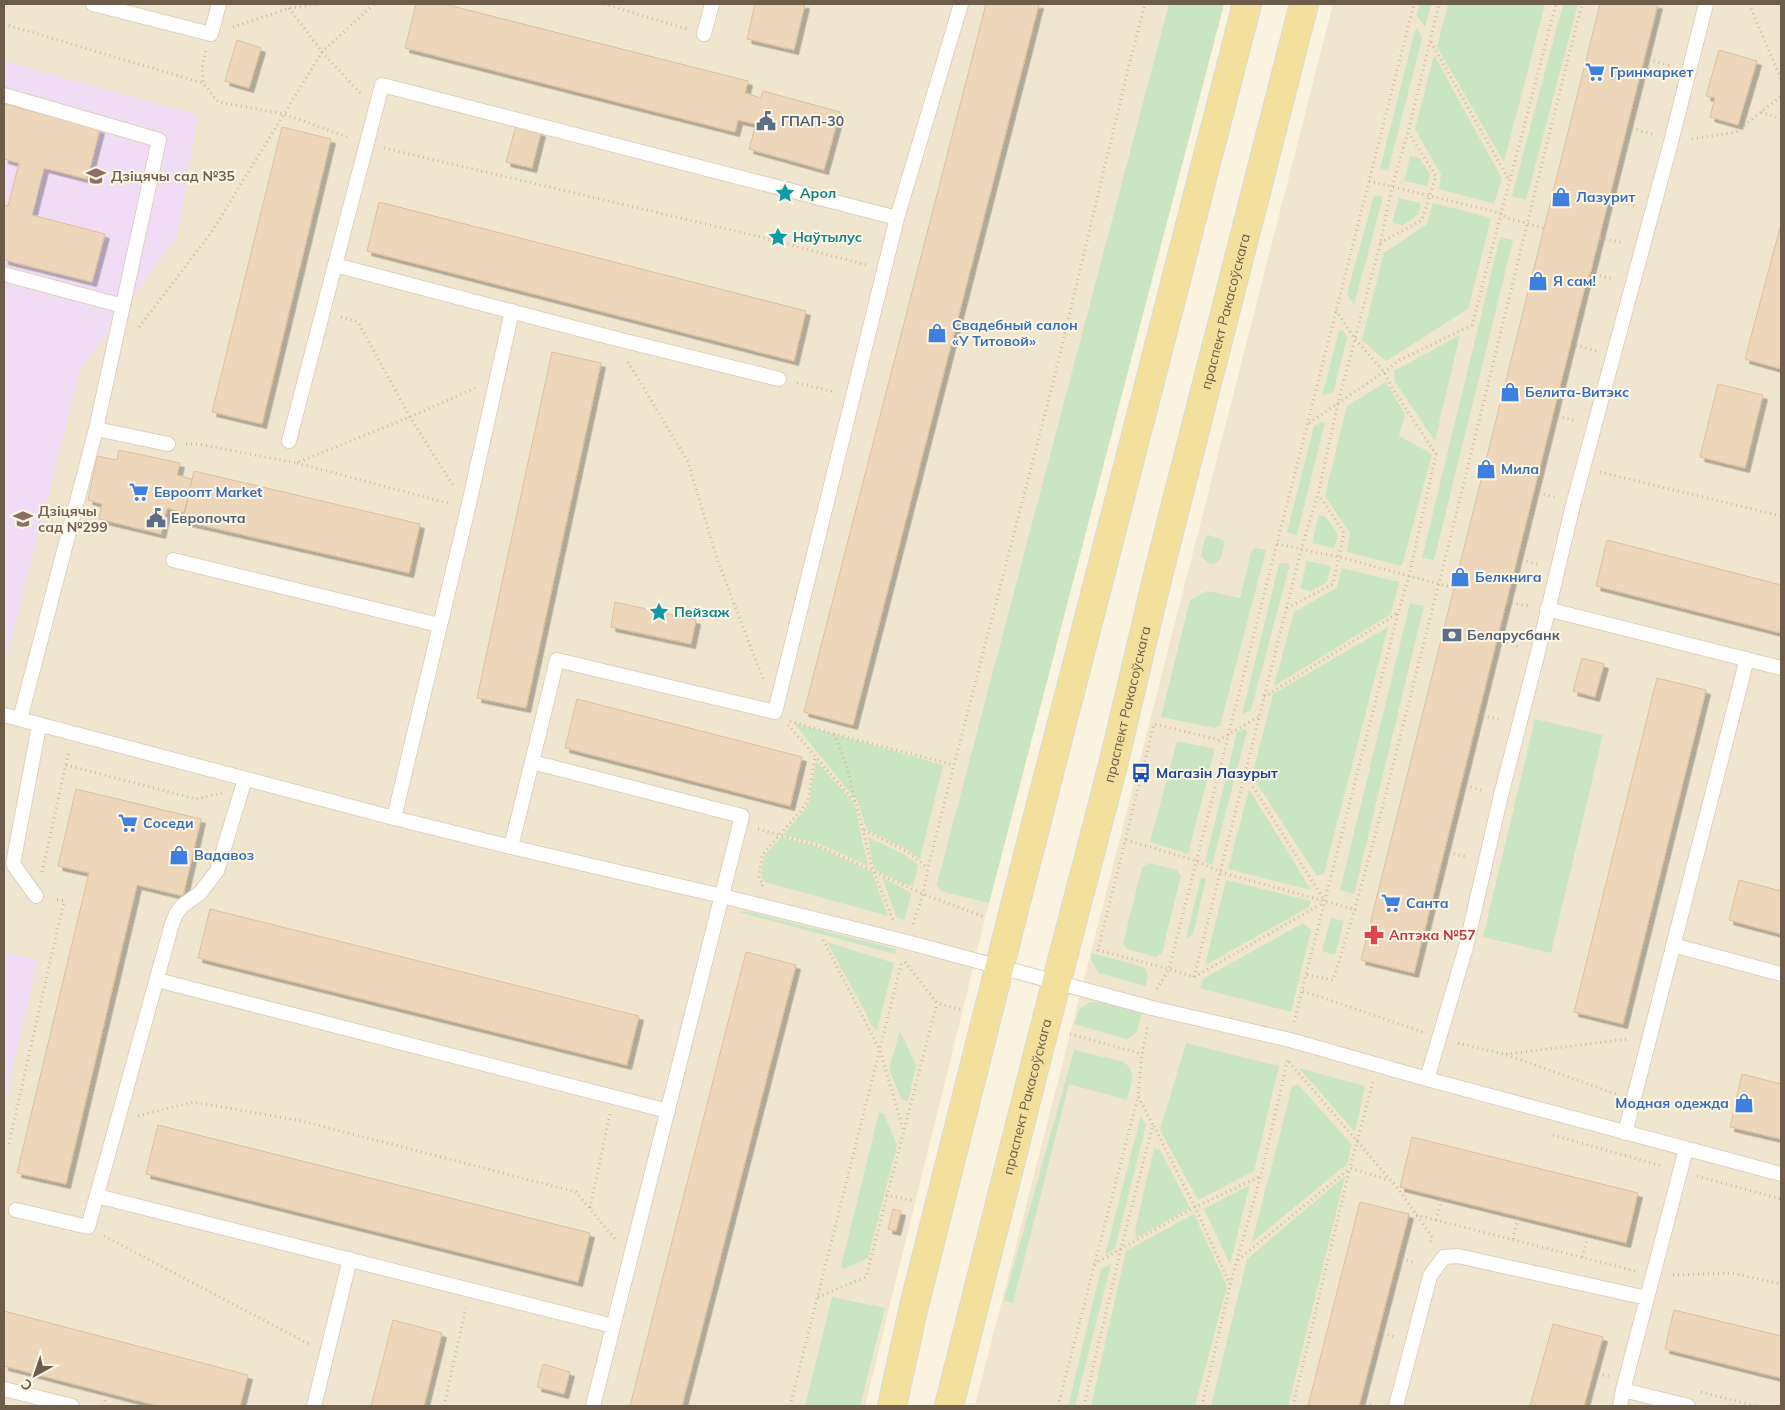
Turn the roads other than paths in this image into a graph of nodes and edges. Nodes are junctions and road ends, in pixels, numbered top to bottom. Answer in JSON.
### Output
{"nodes":[{"id":1,"x":93,"y":4,"type":"edge"},
{"id":2,"x":219,"y":4,"type":"edge"},
{"id":3,"x":712,"y":4,"type":"edge"},
{"id":4,"x":961,"y":4,"type":"edge"},
{"id":5,"x":1247,"y":4,"type":"edge"},
{"id":6,"x":1304,"y":4,"type":"edge"},
{"id":7,"x":1706,"y":4,"type":"edge"},
{"id":8,"x":704,"y":34,"type":"road end"},
{"id":9,"x":4,"y":94,"type":"edge"},
{"id":10,"x":896,"y":218,"type":"junction"},
{"id":11,"x":335,"y":265,"type":"junction"},
{"id":12,"x":4,"y":274,"type":"edge"},
{"id":13,"x":123,"y":306,"type":"junction"},
{"id":14,"x":512,"y":311,"type":"junction"},
{"id":15,"x":779,"y":379,"type":"road end"},
{"id":16,"x":96,"y":429,"type":"junction"},
{"id":17,"x":289,"y":441,"type":"dead end"},
{"id":18,"x":168,"y":444,"type":"road end"},
{"id":19,"x":173,"y":560,"type":"dead end"},
{"id":20,"x":1542,"y":608,"type":"junction"},
{"id":21,"x":439,"y":625,"type":"junction"},
{"id":22,"x":1747,"y":659,"type":"junction"},
{"id":23,"x":1781,"y":668,"type":"edge"},
{"id":24,"x":4,"y":715,"type":"edge"},
{"id":25,"x":20,"y":719,"type":"junction"},
{"id":26,"x":39,"y":726,"type":"junction"},
{"id":27,"x":532,"y":762,"type":"junction"},
{"id":28,"x":243,"y":784,"type":"junction"},
{"id":29,"x":394,"y":818,"type":"junction"},
{"id":30,"x":511,"y":847,"type":"junction"},
{"id":31,"x":9,"y":864,"type":"edge"},
{"id":32,"x":723,"y":890,"type":"junction"},
{"id":33,"x":36,"y":896,"type":"road end"},
{"id":34,"x":1673,"y":945,"type":"junction"},
{"id":35,"x":1000,"y":967,"type":"junction"},
{"id":36,"x":1781,"y":974,"type":"edge"},
{"id":37,"x":157,"y":980,"type":"junction"},
{"id":38,"x":1056,"y":983,"type":"junction"},
{"id":39,"x":1427,"y":1079,"type":"junction"},
{"id":40,"x":668,"y":1111,"type":"junction"},
{"id":41,"x":1625,"y":1133,"type":"junction"},
{"id":42,"x":1686,"y":1149,"type":"junction"},
{"id":43,"x":1781,"y":1174,"type":"edge"},
{"id":44,"x":97,"y":1196,"type":"junction"},
{"id":45,"x":16,"y":1210,"type":"dead end"},
{"id":46,"x":350,"y":1259,"type":"junction"},
{"id":47,"x":1647,"y":1298,"type":"junction"},
{"id":48,"x":613,"y":1326,"type":"junction"},
{"id":49,"x":4,"y":1389,"type":"edge"},
{"id":50,"x":1623,"y":1390,"type":"junction"},
{"id":51,"x":72,"y":1406,"type":"edge"},
{"id":52,"x":314,"y":1406,"type":"edge"},
{"id":53,"x":593,"y":1406,"type":"edge"},
{"id":54,"x":892,"y":1406,"type":"edge"},
{"id":55,"x":949,"y":1406,"type":"edge"},
{"id":56,"x":1396,"y":1406,"type":"edge"},
{"id":57,"x":1620,"y":1406,"type":"edge"},
{"id":58,"x":1688,"y":1406,"type":"edge"}],
"edges":[{"from":1,"to":2,"type":"lane"},
{"from":3,"to":8,"type":"lane"},
{"from":4,"to":10,"type":"lane"},
{"from":5,"to":35,"type":"main road"},
{"from":6,"to":38,"type":"main road","name":"праспект Ракасоўскага"},
{"from":7,"to":20,"type":"lane"},
{"from":9,"to":13,"type":"lane"},
{"from":10,"to":11,"type":"lane"},
{"from":10,"to":27,"type":"lane"},
{"from":11,"to":14,"type":"lane"},
{"from":11,"to":17,"type":"lane"},
{"from":12,"to":13,"type":"lane"},
{"from":13,"to":16,"type":"lane"},
{"from":14,"to":15,"type":"lane"},
{"from":14,"to":21,"type":"lane"},
{"from":16,"to":18,"type":"lane"},
{"from":16,"to":25,"type":"lane"},
{"from":19,"to":21,"type":"lane"},
{"from":20,"to":22,"type":"lane"},
{"from":20,"to":39,"type":"lane"},
{"from":21,"to":29,"type":"lane"},
{"from":22,"to":23,"type":"lane"},
{"from":22,"to":34,"type":"lane"},
{"from":24,"to":25,"type":"lane"},
{"from":25,"to":26,"type":"lane"},
{"from":26,"to":28,"type":"lane"},
{"from":26,"to":31,"type":"lane"},
{"from":27,"to":30,"type":"lane"},
{"from":27,"to":32,"type":"lane"},
{"from":28,"to":29,"type":"lane"},
{"from":28,"to":37,"type":"lane"},
{"from":29,"to":30,"type":"lane"},
{"from":30,"to":32,"type":"lane"},
{"from":31,"to":33,"type":"lane"},
{"from":32,"to":35,"type":"lane"},
{"from":32,"to":40,"type":"lane"},
{"from":34,"to":36,"type":"lane"},
{"from":34,"to":41,"type":"lane"},
{"from":35,"to":38,"type":"lane"},
{"from":35,"to":54,"type":"main road"},
{"from":37,"to":40,"type":"lane"},
{"from":37,"to":44,"type":"lane"},
{"from":38,"to":39,"type":"lane"},
{"from":38,"to":55,"type":"main road","name":"праспект Ракасоўскага"},
{"from":39,"to":41,"type":"lane"},
{"from":40,"to":48,"type":"lane"},
{"from":41,"to":42,"type":"lane"},
{"from":42,"to":43,"type":"lane"},
{"from":42,"to":47,"type":"lane"},
{"from":44,"to":45,"type":"lane"},
{"from":44,"to":46,"type":"lane"},
{"from":46,"to":48,"type":"lane"},
{"from":46,"to":52,"type":"lane"},
{"from":47,"to":50,"type":"lane"},
{"from":47,"to":56,"type":"lane"},
{"from":48,"to":53,"type":"lane"},
{"from":49,"to":51,"type":"lane"},
{"from":50,"to":57,"type":"lane"},
{"from":50,"to":58,"type":"lane"}]}
